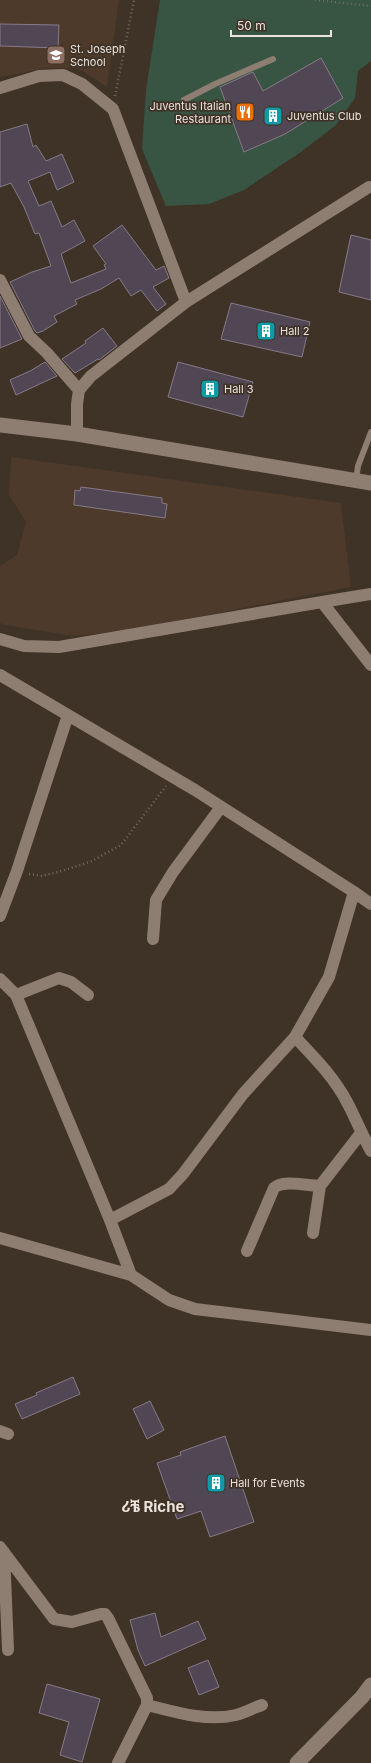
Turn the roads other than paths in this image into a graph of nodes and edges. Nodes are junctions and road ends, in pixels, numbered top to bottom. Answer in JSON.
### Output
{"nodes":[{"id":1,"x":273,"y":59,"type":"dead end"},
{"id":2,"x":0,"y":88,"type":"edge"},
{"id":3,"x":184,"y":100,"type":"dead end"},
{"id":4,"x":369,"y":187,"type":"dead end"},
{"id":5,"x":0,"y":280,"type":"edge"},
{"id":6,"x":186,"y":302,"type":"junction"},
{"id":7,"x":80,"y":390,"type":"junction"},
{"id":8,"x":0,"y":425,"type":"edge"},
{"id":9,"x":371,"y":432,"type":"edge"},
{"id":10,"x":77,"y":434,"type":"junction"},
{"id":11,"x":356,"y":480,"type":"junction"},
{"id":12,"x":371,"y":483,"type":"edge"},
{"id":13,"x":371,"y":594,"type":"edge"},
{"id":14,"x":322,"y":602,"type":"junction"},
{"id":15,"x":0,"y":639,"type":"edge"},
{"id":16,"x":371,"y":665,"type":"edge"},
{"id":17,"x":0,"y":675,"type":"edge"},
{"id":18,"x":68,"y":715,"type":"junction"},
{"id":19,"x":222,"y":807,"type":"junction"},
{"id":20,"x":354,"y":892,"type":"junction"},
{"id":21,"x":371,"y":904,"type":"edge"},
{"id":22,"x":0,"y":916,"type":"edge"},
{"id":23,"x":153,"y":940,"type":"dead end"},
{"id":24,"x":0,"y":979,"type":"edge"},
{"id":25,"x":16,"y":995,"type":"junction"},
{"id":26,"x":88,"y":995,"type":"dead end"},
{"id":27,"x":294,"y":1037,"type":"junction"},
{"id":28,"x":361,"y":1133,"type":"junction"},
{"id":29,"x":371,"y":1150,"type":"edge"},
{"id":30,"x":320,"y":1186,"type":"junction"},
{"id":31,"x":110,"y":1220,"type":"junction"},
{"id":32,"x":313,"y":1233,"type":"dead end"},
{"id":33,"x":0,"y":1238,"type":"edge"},
{"id":34,"x":247,"y":1251,"type":"dead end"},
{"id":35,"x":131,"y":1275,"type":"junction"},
{"id":36,"x":371,"y":1330,"type":"edge"},
{"id":37,"x":2,"y":1549,"type":"edge"},
{"id":38,"x":8,"y":1650,"type":"dead end"},
{"id":39,"x":371,"y":1685,"type":"edge"},
{"id":40,"x":147,"y":1705,"type":"junction"},
{"id":41,"x":262,"y":1705,"type":"dead end"},
{"id":42,"x":118,"y":1763,"type":"edge"},
{"id":43,"x":297,"y":1763,"type":"edge"}],
"edges":[{"from":1,"to":3,"type":"lane"},
{"from":2,"to":6,"type":"street"},
{"from":4,"to":6,"type":"street"},
{"from":5,"to":7,"type":"street"},
{"from":6,"to":7,"type":"street"},
{"from":7,"to":10,"type":"street"},
{"from":8,"to":10,"type":"street"},
{"from":9,"to":11,"type":"lane"},
{"from":10,"to":11,"type":"street"},
{"from":11,"to":12,"type":"street"},
{"from":13,"to":14,"type":"street"},
{"from":14,"to":15,"type":"street"},
{"from":14,"to":16,"type":"street"},
{"from":17,"to":18,"type":"street"},
{"from":18,"to":19,"type":"street"},
{"from":18,"to":22,"type":"street"},
{"from":19,"to":20,"type":"street"},
{"from":19,"to":23,"type":"street"},
{"from":20,"to":21,"type":"street"},
{"from":20,"to":27,"type":"street"},
{"from":24,"to":25,"type":"street"},
{"from":25,"to":26,"type":"street"},
{"from":25,"to":31,"type":"street"},
{"from":27,"to":28,"type":"street"},
{"from":27,"to":31,"type":"street"},
{"from":28,"to":29,"type":"street"},
{"from":28,"to":30,"type":"street"},
{"from":30,"to":32,"type":"street"},
{"from":30,"to":34,"type":"street"},
{"from":31,"to":35,"type":"street"},
{"from":33,"to":35,"type":"street"},
{"from":35,"to":36,"type":"street"},
{"from":37,"to":38,"type":"street"},
{"from":37,"to":40,"type":"street"},
{"from":39,"to":43,"type":"street"},
{"from":40,"to":41,"type":"street"},
{"from":40,"to":42,"type":"street"}]}
